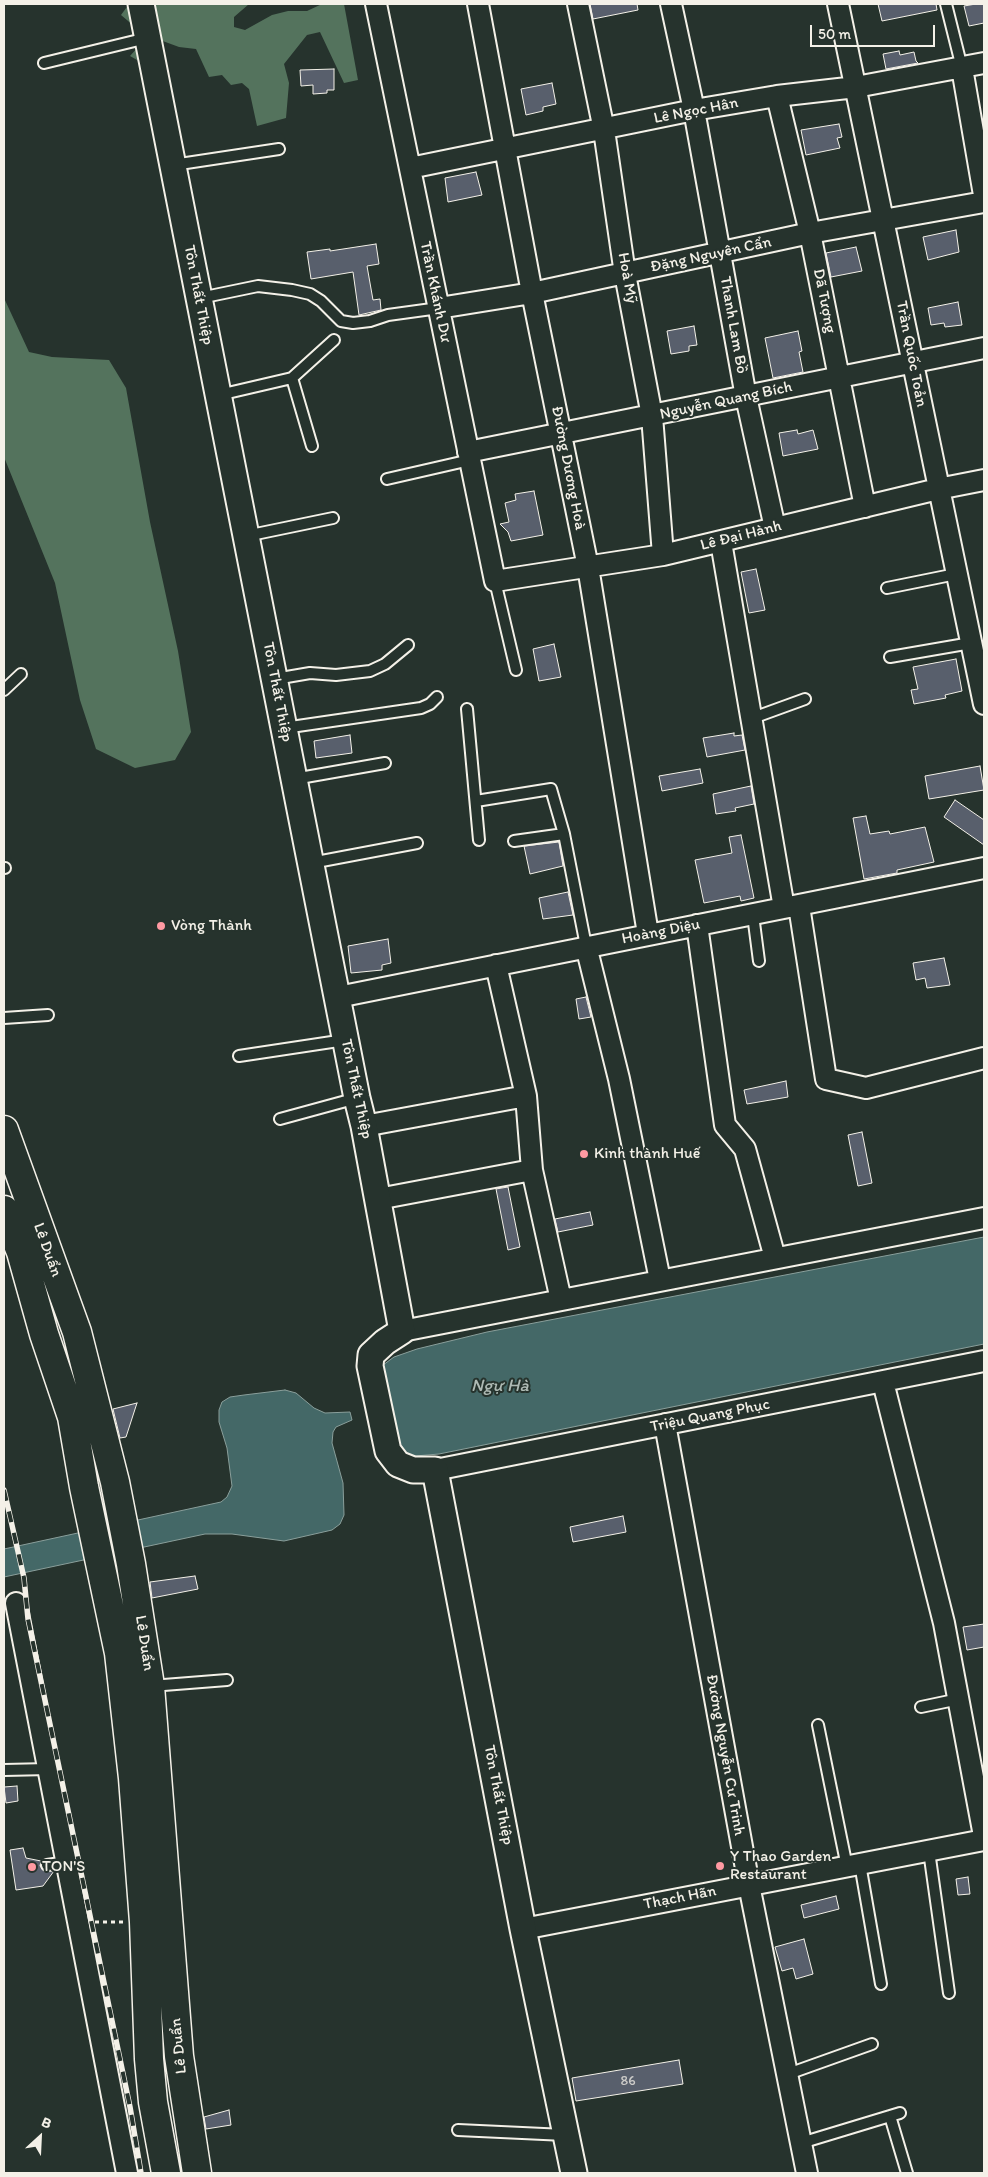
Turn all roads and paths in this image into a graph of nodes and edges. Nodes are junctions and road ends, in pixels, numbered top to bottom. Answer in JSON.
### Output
{"nodes":[{"id":1,"x":141,"y":4,"type":"edge"},
{"id":2,"x":376,"y":4,"type":"edge"},
{"id":3,"x":478,"y":4,"type":"edge"},
{"id":4,"x":578,"y":4,"type":"edge"},
{"id":5,"x":671,"y":4,"type":"edge"},
{"id":6,"x":838,"y":4,"type":"edge"},
{"id":7,"x":946,"y":4,"type":"edge"},
{"id":8,"x":148,"y":38,"type":"junction"},
{"id":9,"x":984,"y":62,"type":"edge"},
{"id":10,"x":44,"y":63,"type":"dead end"},
{"id":11,"x":962,"y":68,"type":"junction"},
{"id":12,"x":856,"y":87,"type":"junction"},
{"id":13,"x":777,"y":96,"type":"junction"},
{"id":14,"x":694,"y":110,"type":"junction"},
{"id":15,"x":604,"y":130,"type":"junction"},
{"id":16,"x":279,"y":149,"type":"dead end"},
{"id":17,"x":505,"y":149,"type":"junction"},
{"id":18,"x":173,"y":165,"type":"junction"},
{"id":19,"x":410,"y":168,"type":"junction"},
{"id":20,"x":984,"y":195,"type":"edge"},
{"id":21,"x":984,"y":202,"type":"edge"},
{"id":22,"x":884,"y":219,"type":"junction"},
{"id":23,"x":810,"y":233,"type":"junction"},
{"id":24,"x":720,"y":253,"type":"junction"},
{"id":25,"x":625,"y":274,"type":"junction"},
{"id":26,"x":532,"y":293,"type":"junction"},
{"id":27,"x":199,"y":298,"type":"junction"},
{"id":28,"x":439,"y":308,"type":"junction"},
{"id":29,"x":334,"y":340,"type":"dead end"},
{"id":30,"x":984,"y":348,"type":"edge"},
{"id":31,"x":913,"y":363,"type":"junction"},
{"id":32,"x":839,"y":377,"type":"junction"},
{"id":33,"x":292,"y":378,"type":"junction"},
{"id":34,"x":218,"y":395,"type":"junction"},
{"id":35,"x":746,"y":397,"type":"junction"},
{"id":36,"x":652,"y":416,"type":"junction"},
{"id":37,"x":561,"y":433,"type":"junction"},
{"id":38,"x":312,"y":446,"type":"dead end"},
{"id":39,"x":469,"y":456,"type":"junction"},
{"id":40,"x":387,"y":479,"type":"dead end"},
{"id":41,"x":984,"y":480,"type":"edge"},
{"id":42,"x":938,"y":489,"type":"junction"},
{"id":43,"x":865,"y":507,"type":"junction"},
{"id":44,"x":333,"y":518,"type":"dead end"},
{"id":45,"x":775,"y":528,"type":"junction"},
{"id":46,"x":245,"y":536,"type":"junction"},
{"id":47,"x":720,"y":542,"type":"junction"},
{"id":48,"x":663,"y":555,"type":"junction"},
{"id":49,"x":588,"y":567,"type":"junction"},
{"id":50,"x":956,"y":574,"type":"junction"},
{"id":51,"x":494,"y":581,"type":"junction"},
{"id":52,"x":886,"y":588,"type":"dead end"},
{"id":53,"x":978,"y":642,"type":"edge"},
{"id":54,"x":408,"y":646,"type":"dead end"},
{"id":55,"x":890,"y":657,"type":"dead end"},
{"id":56,"x":516,"y":670,"type":"dead end"},
{"id":57,"x":21,"y":674,"type":"dead end"},
{"id":58,"x":274,"y":679,"type":"junction"},
{"id":59,"x":4,"y":690,"type":"edge"},
{"id":60,"x":437,"y":697,"type":"dead end"},
{"id":61,"x":805,"y":699,"type":"dead end"},
{"id":62,"x":984,"y":704,"type":"edge"},
{"id":63,"x":468,"y":709,"type":"dead end"},
{"id":64,"x":750,"y":719,"type":"junction"},
{"id":65,"x":284,"y":728,"type":"junction"},
{"id":66,"x":385,"y":762,"type":"dead end"},
{"id":67,"x":294,"y":779,"type":"junction"},
{"id":68,"x":476,"y":802,"type":"junction"},
{"id":69,"x":564,"y":834,"type":"junction"},
{"id":70,"x":479,"y":840,"type":"dead end"},
{"id":71,"x":514,"y":841,"type":"dead end"},
{"id":72,"x":417,"y":843,"type":"dead end"},
{"id":73,"x":311,"y":863,"type":"junction"},
{"id":74,"x":984,"y":868,"type":"edge"},
{"id":75,"x":792,"y":907,"type":"junction"},
{"id":76,"x":753,"y":915,"type":"junction"},
{"id":77,"x":697,"y":925,"type":"junction"},
{"id":78,"x":648,"y":934,"type":"junction"},
{"id":79,"x":586,"y":946,"type":"junction"},
{"id":80,"x":759,"y":961,"type":"dead end"},
{"id":81,"x":496,"y":965,"type":"junction"},
{"id":82,"x":338,"y":997,"type":"junction"},
{"id":83,"x":48,"y":1015,"type":"dead end"},
{"id":84,"x":4,"y":1018,"type":"edge"},
{"id":85,"x":346,"y":1040,"type":"junction"},
{"id":86,"x":239,"y":1056,"type":"dead end"},
{"id":87,"x":984,"y":1058,"type":"edge"},
{"id":88,"x":526,"y":1096,"type":"junction"},
{"id":89,"x":357,"y":1098,"type":"junction"},
{"id":90,"x":280,"y":1119,"type":"dead end"},
{"id":91,"x":364,"y":1126,"type":"junction"},
{"id":92,"x":4,"y":1130,"type":"edge"},
{"id":93,"x":532,"y":1170,"type":"junction"},
{"id":94,"x":378,"y":1199,"type":"junction"},
{"id":95,"x":4,"y":1210,"type":"edge"},
{"id":96,"x":984,"y":1218,"type":"edge"},
{"id":97,"x":775,"y":1258,"type":"junction"},
{"id":98,"x":660,"y":1280,"type":"junction"},
{"id":99,"x":561,"y":1300,"type":"junction"},
{"id":100,"x":402,"y":1331,"type":"junction"},
{"id":101,"x":984,"y":1361,"type":"edge"},
{"id":102,"x":883,"y":1382,"type":"junction"},
{"id":103,"x":665,"y":1424,"type":"junction"},
{"id":104,"x":435,"y":1470,"type":"junction"},
{"id":105,"x":16,"y":1603,"type":"dead end"},
{"id":106,"x":227,"y":1680,"type":"dead end"},
{"id":107,"x":150,"y":1686,"type":"junction"},
{"id":108,"x":959,"y":1699,"type":"junction"},
{"id":109,"x":921,"y":1707,"type":"dead end"},
{"id":110,"x":818,"y":1725,"type":"dead end"},
{"id":111,"x":49,"y":1768,"type":"junction"},
{"id":112,"x":4,"y":1770,"type":"edge"},
{"id":113,"x":984,"y":1838,"type":"edge"},
{"id":114,"x":929,"y":1851,"type":"junction"},
{"id":115,"x":854,"y":1866,"type":"junction"},
{"id":116,"x":749,"y":1885,"type":"junction"},
{"id":117,"x":93,"y":1922,"type":"dead end"},
{"id":118,"x":144,"y":1922,"type":"junction"},
{"id":119,"x":523,"y":1929,"type":"junction"},
{"id":120,"x":881,"y":1984,"type":"dead end"},
{"id":121,"x":949,"y":1993,"type":"dead end"},
{"id":122,"x":872,"y":2044,"type":"dead end"},
{"id":123,"x":179,"y":2056,"type":"junction"},
{"id":124,"x":149,"y":2059,"type":"junction"},
{"id":125,"x":788,"y":2074,"type":"junction"},
{"id":126,"x":458,"y":2130,"type":"dead end"},
{"id":127,"x":565,"y":2135,"type":"junction"},
{"id":128,"x":801,"y":2143,"type":"junction"},
{"id":129,"x":903,"y":2172,"type":"edge"},
{"id":130,"x":127,"y":2173,"type":"edge"},
{"id":131,"x":166,"y":2173,"type":"edge"},
{"id":132,"x":197,"y":2173,"type":"edge"},
{"id":133,"x":574,"y":2173,"type":"edge"},
{"id":134,"x":807,"y":2173,"type":"edge"}],
"edges":[{"from":1,"to":8,"type":"street","name":"Tôn Thất Thiệp"},
{"from":2,"to":19,"type":"street","name":"Trần Khánh Dư"},
{"from":3,"to":17,"type":"street","name":"Đường Dương Hoà"},
{"from":4,"to":15,"type":"street","name":"Hoà Mỹ"},
{"from":5,"to":14,"type":"street","name":"Thanh Lam Bồ"},
{"from":6,"to":12,"type":"street","name":"Trần Quốc Toản"},
{"from":7,"to":11,"type":"lane"},
{"from":8,"to":10,"type":"lane"},
{"from":8,"to":18,"type":"street","name":"Tôn Thất Thiệp"},
{"from":9,"to":11,"type":"street","name":"Lê Ngọc Hân"},
{"from":11,"to":12,"type":"street","name":"Lê Ngọc Hân"},
{"from":11,"to":20,"type":"street"},
{"from":12,"to":13,"type":"street","name":"Lê Ngọc Hân"},
{"from":12,"to":22,"type":"street","name":"Trần Quốc Toản"},
{"from":13,"to":14,"type":"street","name":"Lê Ngọc Hân"},
{"from":13,"to":23,"type":"street","name":"Dã Tượng"},
{"from":14,"to":15,"type":"street","name":"Lê Ngọc Hân"},
{"from":14,"to":24,"type":"street","name":"Thanh Lam Bồ"},
{"from":15,"to":17,"type":"street","name":"Lê Ngọc Hân"},
{"from":15,"to":25,"type":"street","name":"Hoà Mỹ"},
{"from":16,"to":18,"type":"lane"},
{"from":17,"to":19,"type":"street","name":"Lê Ngọc Hân"},
{"from":17,"to":26,"type":"street","name":"Đường Dương Hoà"},
{"from":18,"to":27,"type":"street","name":"Tôn Thất Thiệp"},
{"from":19,"to":28,"type":"street","name":"Trần Khánh Dư"},
{"from":21,"to":22,"type":"street","name":"Đặng Nguyên Cẩn"},
{"from":22,"to":23,"type":"street","name":"Đặng Nguyên Cẩn"},
{"from":22,"to":31,"type":"street","name":"Trần Quốc Toản"},
{"from":23,"to":24,"type":"street","name":"Đặng Nguyên Cẩn"},
{"from":23,"to":32,"type":"street","name":"Dã Tượng"},
{"from":24,"to":25,"type":"street","name":"Đặng Nguyên Cẩn"},
{"from":24,"to":35,"type":"street","name":"Thanh Lam Bồ"},
{"from":25,"to":26,"type":"street","name":"Đặng Nguyên Cẩn"},
{"from":25,"to":36,"type":"street","name":"Hoà Mỹ"},
{"from":26,"to":28,"type":"street","name":"Đặng Nguyên Cẩn"},
{"from":26,"to":37,"type":"street","name":"Đường Dương Hoà"},
{"from":27,"to":28,"type":"lane"},
{"from":27,"to":34,"type":"street","name":"Tôn Thất Thiệp"},
{"from":28,"to":39,"type":"street","name":"Trần Khánh Dư"},
{"from":29,"to":33,"type":"lane"},
{"from":30,"to":31,"type":"street","name":"Nguyễn Quang Bích"},
{"from":31,"to":32,"type":"street","name":"Nguyễn Quang Bích"},
{"from":31,"to":42,"type":"street","name":"Trần Quốc Toản"},
{"from":32,"to":35,"type":"street","name":"Nguyễn Quang Bích"},
{"from":32,"to":43,"type":"street","name":"Dã Tượng"},
{"from":33,"to":34,"type":"lane"},
{"from":33,"to":38,"type":"lane"},
{"from":34,"to":46,"type":"street","name":"Tôn Thất Thiệp"},
{"from":35,"to":36,"type":"street","name":"Nguyễn Quang Bích"},
{"from":35,"to":45,"type":"street","name":"Thanh Lam Bồ"},
{"from":36,"to":37,"type":"street","name":"Nguyễn Quang Bích"},
{"from":36,"to":48,"type":"street","name":"Hoà Mỹ"},
{"from":37,"to":39,"type":"street","name":"Nguyễn Quang Bích"},
{"from":37,"to":49,"type":"street","name":"Đường Dương Hoà"},
{"from":39,"to":40,"type":"lane"},
{"from":39,"to":51,"type":"street","name":"Trần Khánh Dư"},
{"from":41,"to":42,"type":"street","name":"Lê Đại Hành"},
{"from":42,"to":43,"type":"street","name":"Lê Đại Hành"},
{"from":42,"to":50,"type":"street","name":"Trần Quốc Toản"},
{"from":43,"to":45,"type":"street","name":"Lê Đại Hành"},
{"from":44,"to":46,"type":"lane"},
{"from":45,"to":47,"type":"street","name":"Lê Đại Hành"},
{"from":46,"to":58,"type":"street","name":"Tôn Thất Thiệp"},
{"from":47,"to":48,"type":"street","name":"Lê Đại Hành"},
{"from":47,"to":64,"type":"street"},
{"from":48,"to":49,"type":"street","name":"Lê Đại Hành"},
{"from":49,"to":51,"type":"street","name":"Lê Đại Hành"},
{"from":49,"to":78,"type":"street","name":"Đường Dương Hoà"},
{"from":50,"to":52,"type":"lane"},
{"from":50,"to":53,"type":"street","name":"Trần Quốc Toản"},
{"from":51,"to":56,"type":"lane"},
{"from":53,"to":55,"type":"lane"},
{"from":53,"to":62,"type":"street","name":"Trần Quốc Toản"},
{"from":54,"to":58,"type":"lane"},
{"from":57,"to":59,"type":"lane"},
{"from":58,"to":65,"type":"street","name":"Tôn Thất Thiệp"},
{"from":60,"to":65,"type":"lane"},
{"from":61,"to":64,"type":"lane"},
{"from":63,"to":68,"type":"lane"},
{"from":64,"to":75,"type":"street"},
{"from":65,"to":67,"type":"street","name":"Tôn Thất Thiệp"},
{"from":66,"to":67,"type":"lane"},
{"from":67,"to":73,"type":"street","name":"Tôn Thất Thiệp"},
{"from":68,"to":69,"type":"lane"},
{"from":68,"to":70,"type":"lane"},
{"from":69,"to":71,"type":"lane"},
{"from":69,"to":79,"type":"lane"},
{"from":72,"to":73,"type":"lane"},
{"from":73,"to":82,"type":"street","name":"Tôn Thất Thiệp"},
{"from":74,"to":75,"type":"street","name":"Hoàng Diệu"},
{"from":75,"to":76,"type":"street","name":"Hoàng Diệu"},
{"from":75,"to":87,"type":"street"},
{"from":76,"to":77,"type":"street","name":"Hoàng Diệu"},
{"from":76,"to":80,"type":"lane"},
{"from":77,"to":78,"type":"street","name":"Hoàng Diệu"},
{"from":77,"to":97,"type":"street"},
{"from":78,"to":79,"type":"street","name":"Hoàng Diệu"},
{"from":79,"to":81,"type":"street","name":"Hoàng Diệu"},
{"from":79,"to":98,"type":"street"},
{"from":81,"to":82,"type":"street","name":"Hoàng Diệu"},
{"from":81,"to":88,"type":"street"},
{"from":82,"to":85,"type":"street","name":"Tôn Thất Thiệp"},
{"from":83,"to":84,"type":"lane"},
{"from":85,"to":86,"type":"lane"},
{"from":85,"to":89,"type":"street","name":"Tôn Thất Thiệp"},
{"from":88,"to":91,"type":"street"},
{"from":88,"to":93,"type":"street"},
{"from":89,"to":90,"type":"lane"},
{"from":89,"to":91,"type":"street","name":"Tôn Thất Thiệp"},
{"from":91,"to":94,"type":"street","name":"Tôn Thất Thiệp"},
{"from":92,"to":107,"type":"main road","name":"Lê Duẩn"},
{"from":93,"to":94,"type":"street"},
{"from":93,"to":99,"type":"street"},
{"from":94,"to":100,"type":"street","name":"Tôn Thất Thiệp"},
{"from":95,"to":118,"type":"main road","name":"Lê Duẩn"},
{"from":96,"to":97,"type":"street"},
{"from":97,"to":98,"type":"street"},
{"from":98,"to":99,"type":"street"},
{"from":99,"to":100,"type":"street"},
{"from":100,"to":104,"type":"street"},
{"from":101,"to":102,"type":"street","name":"Triệu Quang Phục"},
{"from":102,"to":103,"type":"street","name":"Triệu Quang Phục"},
{"from":102,"to":108,"type":"street"},
{"from":103,"to":104,"type":"street","name":"Triệu Quang Phục"},
{"from":103,"to":116,"type":"street","name":"Đường Nguyễn Cư Trinh"},
{"from":104,"to":119,"type":"street","name":"Tôn Thất Thiệp"},
{"from":105,"to":111,"type":"street"},
{"from":106,"to":107,"type":"lane"},
{"from":107,"to":123,"type":"main road","name":"Lê Duẩn"},
{"from":108,"to":109,"type":"lane"},
{"from":108,"to":113,"type":"street"},
{"from":110,"to":115,"type":"lane"},
{"from":111,"to":112,"type":"lane"},
{"from":111,"to":130,"type":"street"},
{"from":113,"to":114,"type":"street","name":"Thạch Hãn"},
{"from":114,"to":115,"type":"street","name":"Thạch Hãn"},
{"from":114,"to":121,"type":"lane"},
{"from":115,"to":116,"type":"street","name":"Thạch Hãn"},
{"from":115,"to":120,"type":"lane"},
{"from":116,"to":119,"type":"street","name":"Thạch Hãn"},
{"from":116,"to":125,"type":"street","name":"Đường Nguyễn Cư Trinh"},
{"from":117,"to":118,"type":"path"},
{"from":118,"to":124,"type":"main road","name":"Lê Duẩn"},
{"from":119,"to":127,"type":"street","name":"Tôn Thất Thiệp"},
{"from":122,"to":125,"type":"lane"},
{"from":123,"to":124,"type":"main road"},
{"from":123,"to":132,"type":"main road","name":"Lê Duẩn"},
{"from":124,"to":131,"type":"main road","name":"Lê Duẩn"},
{"from":125,"to":128,"type":"street","name":"Đường Nguyễn Cư Trinh"},
{"from":126,"to":127,"type":"lane"},
{"from":127,"to":133,"type":"street","name":"Tôn Thất Thiệp"},
{"from":128,"to":129,"type":"lane"},
{"from":128,"to":134,"type":"street","name":"Đường Nguyễn Cư Trinh"}]}
